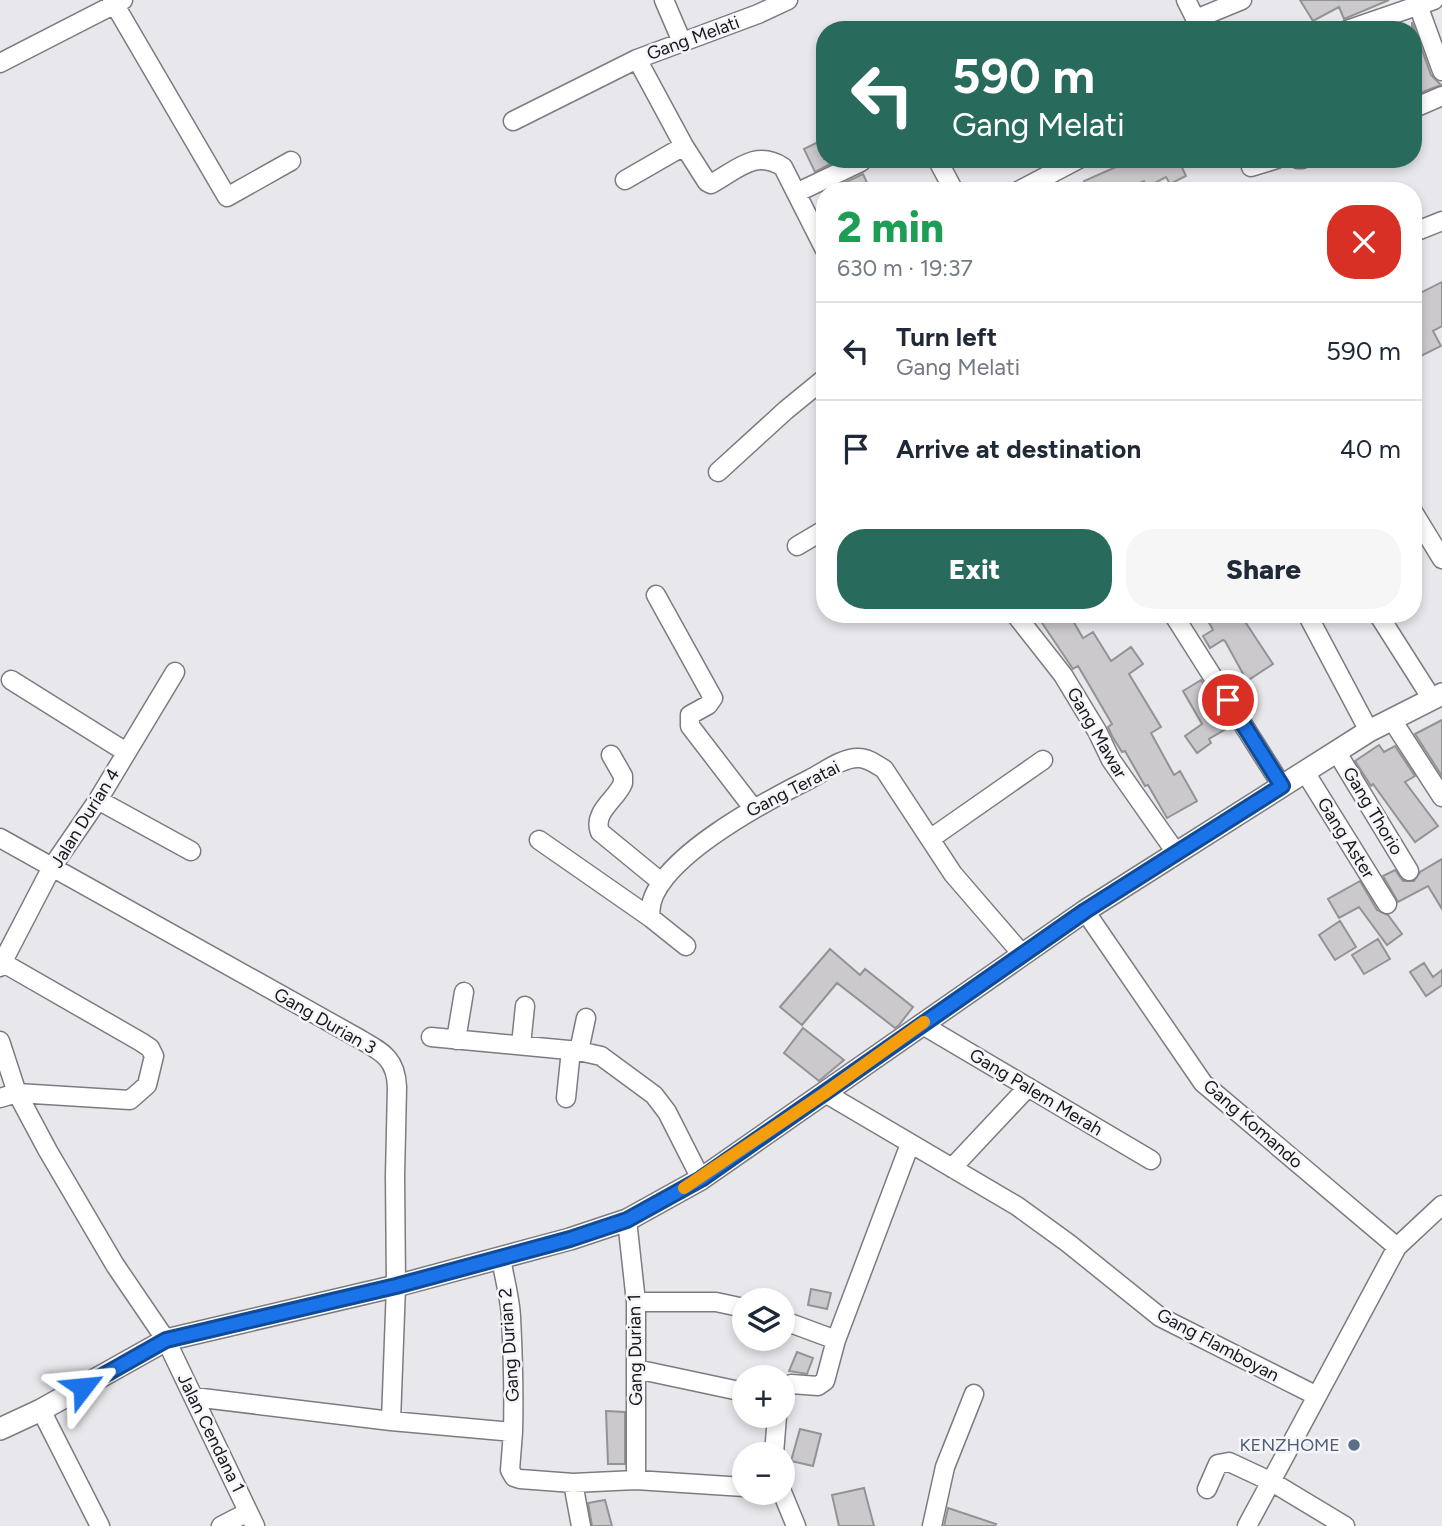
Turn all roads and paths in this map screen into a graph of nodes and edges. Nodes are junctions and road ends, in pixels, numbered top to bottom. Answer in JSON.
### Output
{"nodes":[{"id":1,"x":664,"y":0,"type":"edge"},
{"id":2,"x":788,"y":0,"type":"edge"},
{"id":3,"x":1186,"y":0,"type":"edge"},
{"id":4,"x":1242,"y":0,"type":"edge"},
{"id":5,"x":117,"y":2,"type":"edge"},
{"id":6,"x":1426,"y":3,"type":"edge"},
{"id":7,"x":1196,"y":21,"type":"edge"},
{"id":8,"x":1204,"y":21,"type":"edge"},
{"id":9,"x":1373,"y":21,"type":"edge"},
{"id":10,"x":682,"y":43,"type":"junction"},
{"id":11,"x":637,"y":59,"type":"junction"},
{"id":12,"x":0,"y":63,"type":"edge"},
{"id":13,"x":1442,"y":71,"type":"edge"},
{"id":14,"x":1442,"y":96,"type":"edge"},
{"id":15,"x":1422,"y":105,"type":"edge"},
{"id":16,"x":513,"y":121,"type":"dead end"},
{"id":17,"x":684,"y":146,"type":"junction"},
{"id":18,"x":292,"y":161,"type":"dead end"},
{"id":19,"x":848,"y":168,"type":"edge"},
{"id":20,"x":1062,"y":168,"type":"edge"},
{"id":21,"x":625,"y":180,"type":"dead end"},
{"id":22,"x":818,"y":182,"type":"edge"},
{"id":23,"x":1035,"y":182,"type":"edge"},
{"id":24,"x":816,"y":183,"type":"edge"},
{"id":25,"x":796,"y":192,"type":"junction"},
{"id":26,"x":1442,"y":221,"type":"edge"},
{"id":27,"x":1422,"y":229,"type":"edge"},
{"id":28,"x":816,"y":232,"type":"edge"},
{"id":29,"x":816,"y":386,"type":"edge"},
{"id":30,"x":718,"y":472,"type":"dead end"},
{"id":31,"x":1422,"y":526,"type":"edge"},
{"id":32,"x":816,"y":535,"type":"edge"},
{"id":33,"x":797,"y":546,"type":"dead end"},
{"id":34,"x":1442,"y":559,"type":"edge"},
{"id":35,"x":656,"y":595,"type":"dead end"},
{"id":36,"x":1022,"y":623,"type":"edge"},
{"id":37,"x":1179,"y":623,"type":"edge"},
{"id":38,"x":1312,"y":623,"type":"edge"},
{"id":39,"x":1384,"y":623,"type":"edge"},
{"id":40,"x":175,"y":672,"type":"dead end"},
{"id":41,"x":11,"y":680,"type":"dead end"},
{"id":42,"x":1437,"y":697,"type":"edge"},
{"id":43,"x":1392,"y":720,"type":"junction"},
{"id":44,"x":1369,"y":731,"type":"junction"},
{"id":45,"x":126,"y":751,"type":"junction"},
{"id":46,"x":1336,"y":751,"type":"junction"},
{"id":47,"x":611,"y":755,"type":"dead end"},
{"id":48,"x":1043,"y":760,"type":"dead end"},
{"id":49,"x":1306,"y":772,"type":"junction"},
{"id":50,"x":1282,"y":786,"type":"junction"},
{"id":51,"x":1442,"y":797,"type":"edge"},
{"id":52,"x":98,"y":800,"type":"junction"},
{"id":53,"x":753,"y":808,"type":"junction"},
{"id":54,"x":0,"y":838,"type":"edge"},
{"id":55,"x":930,"y":839,"type":"junction"},
{"id":56,"x":539,"y":840,"type":"dead end"},
{"id":57,"x":191,"y":851,"type":"dead end"},
{"id":58,"x":1177,"y":854,"type":"junction"},
{"id":59,"x":52,"y":867,"type":"junction"},
{"id":60,"x":1409,"y":871,"type":"dead end"},
{"id":61,"x":661,"y":882,"type":"junction"},
{"id":62,"x":1387,"y":904,"type":"dead end"},
{"id":63,"x":1085,"y":911,"type":"junction"},
{"id":64,"x":650,"y":918,"type":"junction"},
{"id":65,"x":686,"y":946,"type":"dead end"},
{"id":66,"x":1022,"y":954,"type":"junction"},
{"id":67,"x":1,"y":963,"type":"edge"},
{"id":68,"x":464,"y":992,"type":"dead end"},
{"id":69,"x":526,"y":1006,"type":"dead end"},
{"id":70,"x":586,"y":1018,"type":"dead end"},
{"id":71,"x":921,"y":1024,"type":"junction"},
{"id":72,"x":431,"y":1037,"type":"dead end"},
{"id":73,"x":456,"y":1040,"type":"junction"},
{"id":74,"x":0,"y":1041,"type":"edge"},
{"id":75,"x":521,"y":1045,"type":"junction"},
{"id":76,"x":575,"y":1050,"type":"junction"},
{"id":77,"x":1028,"y":1087,"type":"junction"},
{"id":78,"x":825,"y":1093,"type":"junction"},
{"id":79,"x":8,"y":1095,"type":"edge"},
{"id":80,"x":566,"y":1098,"type":"dead end"},
{"id":81,"x":910,"y":1144,"type":"junction"},
{"id":82,"x":1151,"y":1160,"type":"dead end"},
{"id":83,"x":952,"y":1168,"type":"junction"},
{"id":84,"x":701,"y":1179,"type":"junction"},
{"id":85,"x":1442,"y":1205,"type":"edge"},
{"id":86,"x":627,"y":1220,"type":"junction"},
{"id":87,"x":1397,"y":1247,"type":"junction"},
{"id":88,"x":501,"y":1258,"type":"junction"},
{"id":89,"x":396,"y":1286,"type":"junction"},
{"id":90,"x":636,"y":1302,"type":"junction"},
{"id":91,"x":732,"y":1305,"type":"edge"},
{"id":92,"x":795,"y":1325,"type":"edge"},
{"id":93,"x":166,"y":1340,"type":"junction"},
{"id":94,"x":836,"y":1340,"type":"junction"},
{"id":95,"x":636,"y":1369,"type":"junction"},
{"id":96,"x":795,"y":1384,"type":"edge"},
{"id":97,"x":732,"y":1389,"type":"edge"},
{"id":98,"x":974,"y":1394,"type":"dead end"},
{"id":99,"x":1317,"y":1396,"type":"junction"},
{"id":100,"x":194,"y":1397,"type":"junction"},
{"id":101,"x":41,"y":1410,"type":"junction"},
{"id":102,"x":391,"y":1421,"type":"junction"},
{"id":103,"x":0,"y":1429,"type":"edge"},
{"id":104,"x":513,"y":1432,"type":"junction"},
{"id":105,"x":636,"y":1480,"type":"junction"},
{"id":106,"x":1272,"y":1482,"type":"junction"},
{"id":107,"x":573,"y":1483,"type":"junction"},
{"id":108,"x":732,"y":1486,"type":"edge"},
{"id":109,"x":1207,"y":1489,"type":"dead end"},
{"id":110,"x":787,"y":1505,"type":"edge"},
{"id":111,"x":252,"y":1519,"type":"edge"},
{"id":112,"x":100,"y":1526,"type":"edge"},
{"id":113,"x":221,"y":1526,"type":"edge"},
{"id":114,"x":581,"y":1526,"type":"edge"},
{"id":115,"x":796,"y":1526,"type":"edge"},
{"id":116,"x":932,"y":1526,"type":"edge"},
{"id":117,"x":1247,"y":1526,"type":"edge"},
{"id":118,"x":1345,"y":1526,"type":"edge"}],
"edges":[{"from":1,"to":10,"type":"street"},
{"from":2,"to":10,"type":"street","name":"Gang Melati"},
{"from":3,"to":7,"type":"street"},
{"from":4,"to":8,"type":"street"},
{"from":5,"to":12,"type":"street"},
{"from":5,"to":18,"type":"street"},
{"from":6,"to":9,"type":"street"},
{"from":6,"to":13,"type":"street"},
{"from":10,"to":11,"type":"street","name":"Gang Melati"},
{"from":11,"to":16,"type":"street","name":"Gang Melati"},
{"from":11,"to":17,"type":"street"},
{"from":14,"to":15,"type":"street"},
{"from":17,"to":21,"type":"street"},
{"from":17,"to":25,"type":"street"},
{"from":19,"to":22,"type":"street"},
{"from":20,"to":23,"type":"street"},
{"from":24,"to":25,"type":"street"},
{"from":25,"to":28,"type":"street"},
{"from":26,"to":27,"type":"street"},
{"from":29,"to":30,"type":"street"},
{"from":31,"to":34,"type":"street"},
{"from":32,"to":33,"type":"street"},
{"from":35,"to":53,"type":"street"},
{"from":36,"to":58,"type":"street","name":"Gang Mawar"},
{"from":37,"to":50,"type":"street"},
{"from":38,"to":44,"type":"street"},
{"from":39,"to":42,"type":"street"},
{"from":40,"to":45,"type":"street","name":"Jalan Durian 4"},
{"from":41,"to":45,"type":"street"},
{"from":42,"to":43,"type":"street"},
{"from":43,"to":44,"type":"street"},
{"from":43,"to":51,"type":"street"},
{"from":44,"to":46,"type":"street"},
{"from":45,"to":52,"type":"street","name":"Jalan Durian 4"},
{"from":46,"to":49,"type":"street"},
{"from":46,"to":60,"type":"street","name":"Gang Thorio"},
{"from":47,"to":61,"type":"street"},
{"from":48,"to":55,"type":"street"},
{"from":49,"to":50,"type":"street"},
{"from":49,"to":62,"type":"street","name":"Gang Aster"},
{"from":50,"to":58,"type":"street"},
{"from":52,"to":57,"type":"street"},
{"from":52,"to":59,"type":"street","name":"Jalan Durian 4"},
{"from":53,"to":55,"type":"street","name":"Gang Teratai"},
{"from":53,"to":61,"type":"street","name":"Gang Teratai"},
{"from":54,"to":59,"type":"street","name":"Gang Durian 3"},
{"from":55,"to":66,"type":"street","name":"Gang Teratai"},
{"from":56,"to":64,"type":"street"},
{"from":58,"to":63,"type":"street"},
{"from":59,"to":67,"type":"street","name":"Jalan Durian 4"},
{"from":59,"to":89,"type":"street","name":"Gang Durian 3"},
{"from":61,"to":64,"type":"street","name":"Gang Teratai"},
{"from":63,"to":66,"type":"street"},
{"from":63,"to":87,"type":"street","name":"Gang Komando"},
{"from":64,"to":65,"type":"street"},
{"from":66,"to":71,"type":"street"},
{"from":67,"to":79,"type":"street"},
{"from":68,"to":73,"type":"street"},
{"from":69,"to":75,"type":"street"},
{"from":70,"to":76,"type":"street"},
{"from":71,"to":77,"type":"street","name":"Gang Palem Merah"},
{"from":71,"to":78,"type":"street"},
{"from":72,"to":73,"type":"street"},
{"from":73,"to":75,"type":"street"},
{"from":74,"to":79,"type":"street"},
{"from":75,"to":76,"type":"street"},
{"from":76,"to":80,"type":"street"},
{"from":76,"to":84,"type":"street"},
{"from":77,"to":82,"type":"street","name":"Gang Palem Merah"},
{"from":77,"to":83,"type":"street"},
{"from":78,"to":81,"type":"street","name":"Gang Flamboyan"},
{"from":78,"to":84,"type":"street"},
{"from":79,"to":93,"type":"street"},
{"from":81,"to":83,"type":"street","name":"Gang Flamboyan"},
{"from":81,"to":94,"type":"street"},
{"from":83,"to":99,"type":"street","name":"Gang Flamboyan"},
{"from":84,"to":86,"type":"street"},
{"from":85,"to":87,"type":"street"},
{"from":86,"to":88,"type":"street"},
{"from":86,"to":90,"type":"street","name":"Gang Durian 1"},
{"from":87,"to":99,"type":"street"},
{"from":88,"to":89,"type":"street"},
{"from":88,"to":104,"type":"street","name":"Gang Durian 2"},
{"from":89,"to":93,"type":"street"},
{"from":89,"to":102,"type":"street","name":"Gang Durian 3"},
{"from":90,"to":91,"type":"street"},
{"from":90,"to":95,"type":"street","name":"Gang Durian 1"},
{"from":92,"to":94,"type":"street"},
{"from":93,"to":100,"type":"street","name":"Jalan Cendana 1"},
{"from":93,"to":101,"type":"street"},
{"from":94,"to":96,"type":"street"},
{"from":95,"to":97,"type":"street"},
{"from":95,"to":105,"type":"street","name":"Gang Durian 1"},
{"from":98,"to":116,"type":"street"},
{"from":99,"to":106,"type":"street"},
{"from":100,"to":102,"type":"street"},
{"from":100,"to":111,"type":"street","name":"Jalan Cendana 1"},
{"from":101,"to":103,"type":"street"},
{"from":101,"to":112,"type":"street"},
{"from":102,"to":104,"type":"street"},
{"from":104,"to":107,"type":"street","name":"Gang Durian 2"},
{"from":105,"to":107,"type":"street"},
{"from":105,"to":108,"type":"street"},
{"from":106,"to":109,"type":"street"},
{"from":106,"to":117,"type":"street"},
{"from":106,"to":118,"type":"street"},
{"from":107,"to":114,"type":"street"},
{"from":110,"to":115,"type":"street"},
{"from":111,"to":113,"type":"street"}]}
